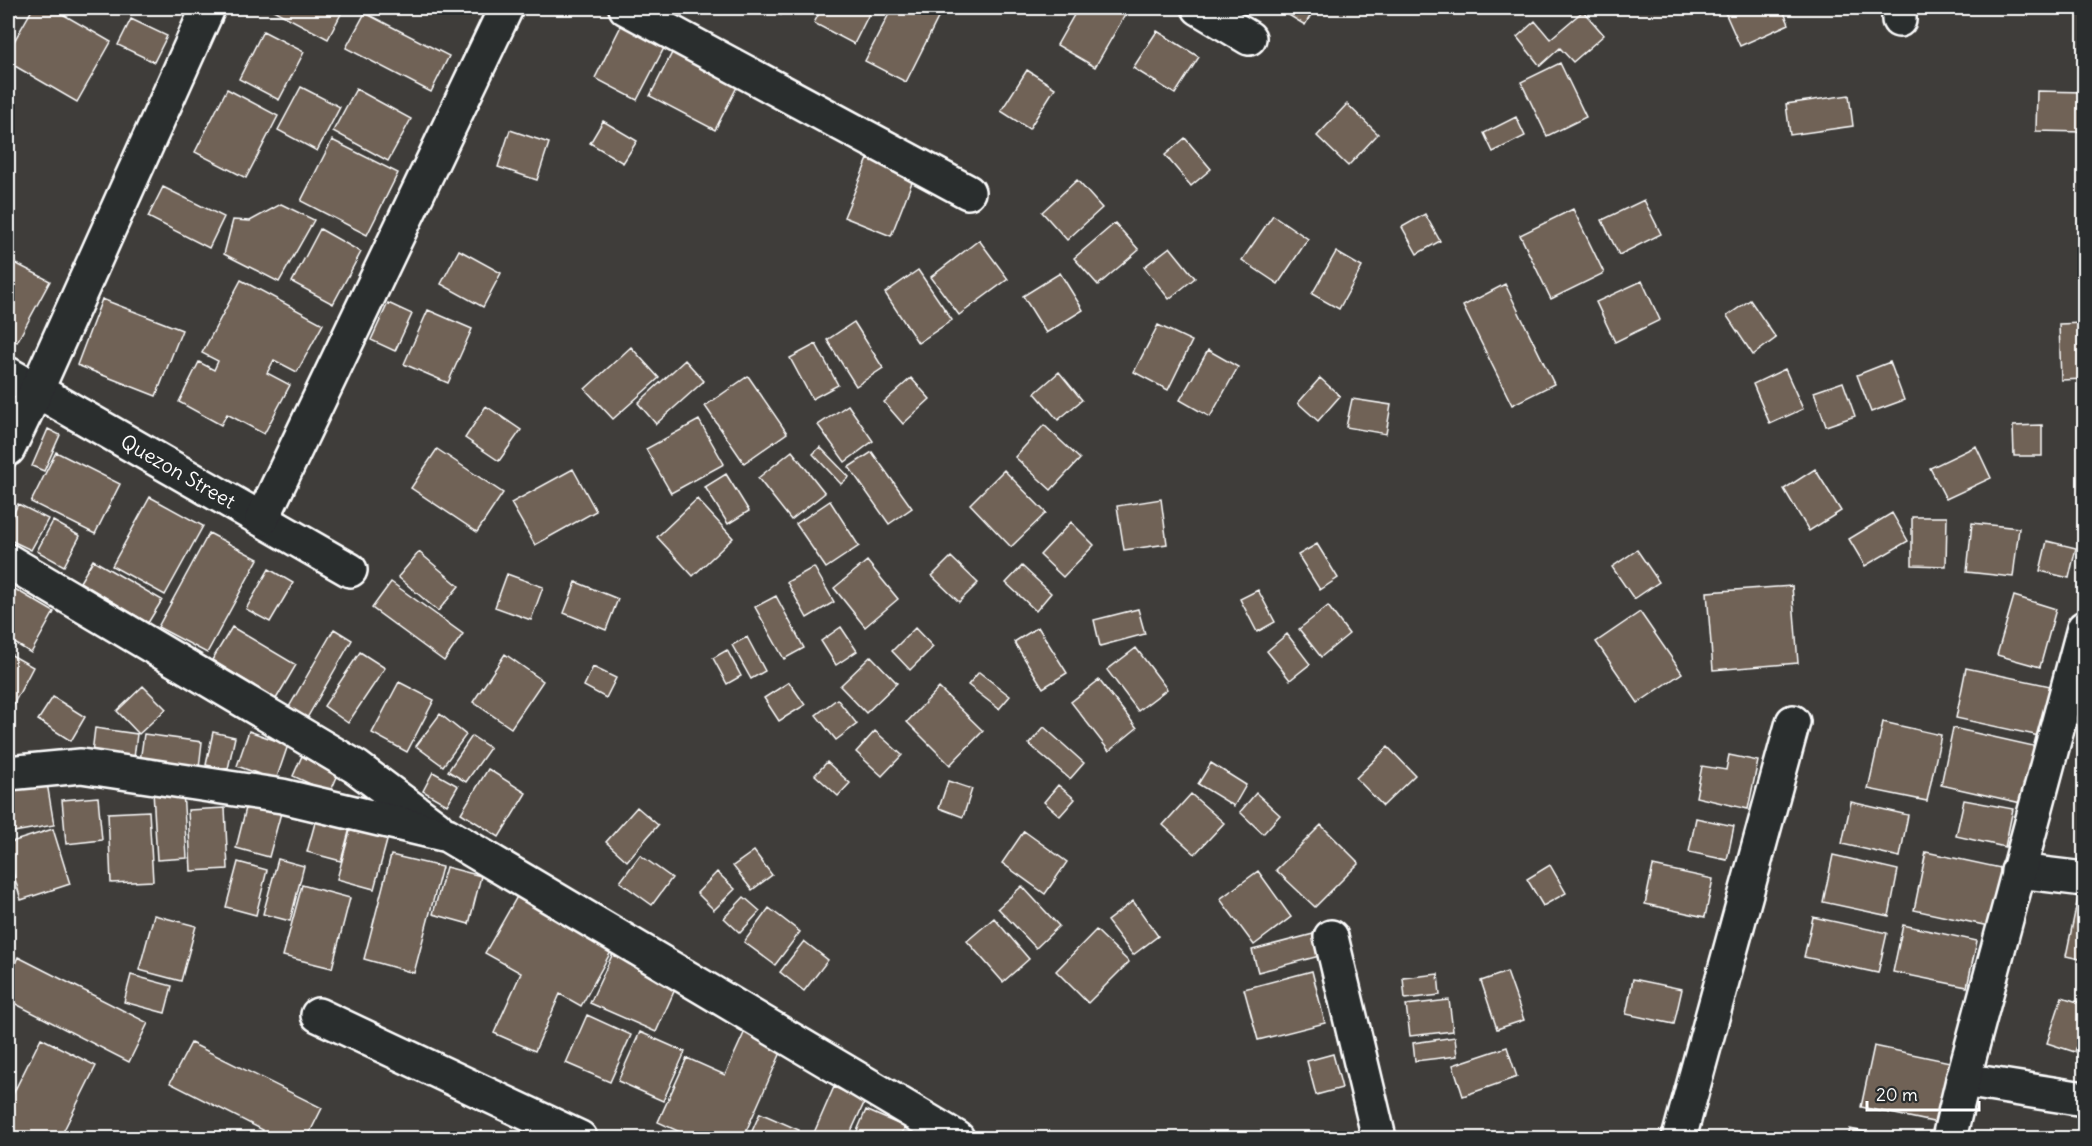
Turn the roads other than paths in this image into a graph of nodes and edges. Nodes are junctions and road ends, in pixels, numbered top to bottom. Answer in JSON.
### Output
{"nodes":[{"id":1,"x":208,"y":8,"type":"edge"},
{"id":2,"x":506,"y":8,"type":"edge"},
{"id":3,"x":626,"y":8,"type":"edge"},
{"id":4,"x":1199,"y":8,"type":"edge"},
{"id":5,"x":1250,"y":38,"type":"dead end"},
{"id":6,"x":968,"y":192,"type":"dead end"},
{"id":7,"x":8,"y":374,"type":"edge"},
{"id":8,"x":36,"y":391,"type":"junction"},
{"id":9,"x":8,"y":449,"type":"edge"},
{"id":10,"x":262,"y":519,"type":"junction"},
{"id":11,"x":8,"y":561,"type":"edge"},
{"id":12,"x":350,"y":570,"type":"dead end"},
{"id":13,"x":2085,"y":628,"type":"edge"},
{"id":14,"x":1793,"y":723,"type":"dead end"},
{"id":15,"x":8,"y":773,"type":"edge"},
{"id":16,"x":447,"y":835,"type":"junction"},
{"id":17,"x":2018,"y":871,"type":"junction"},
{"id":18,"x":2085,"y":879,"type":"edge"},
{"id":19,"x":1331,"y":937,"type":"dead end"},
{"id":20,"x":318,"y":1015,"type":"dead end"},
{"id":21,"x":1963,"y":1080,"type":"junction"},
{"id":22,"x":2085,"y":1099,"type":"edge"},
{"id":23,"x":580,"y":1138,"type":"edge"},
{"id":24,"x":957,"y":1138,"type":"edge"},
{"id":25,"x":1378,"y":1138,"type":"edge"},
{"id":26,"x":1678,"y":1138,"type":"edge"},
{"id":27,"x":1949,"y":1138,"type":"edge"}],
"edges":[{"from":1,"to":8,"type":"street"},
{"from":2,"to":10,"type":"street"},
{"from":3,"to":6,"type":"street"},
{"from":4,"to":5,"type":"street"},
{"from":7,"to":8,"type":"street","name":"Quezon Street"},
{"from":8,"to":9,"type":"street"},
{"from":8,"to":10,"type":"street","name":"Quezon Street"},
{"from":10,"to":12,"type":"street","name":"Quezon Street"},
{"from":11,"to":16,"type":"street"},
{"from":13,"to":17,"type":"street"},
{"from":14,"to":26,"type":"street"},
{"from":15,"to":16,"type":"street"},
{"from":16,"to":24,"type":"street"},
{"from":17,"to":18,"type":"street"},
{"from":17,"to":21,"type":"street"},
{"from":19,"to":25,"type":"street"},
{"from":20,"to":23,"type":"street"},
{"from":21,"to":22,"type":"street"},
{"from":21,"to":27,"type":"street"}]}
